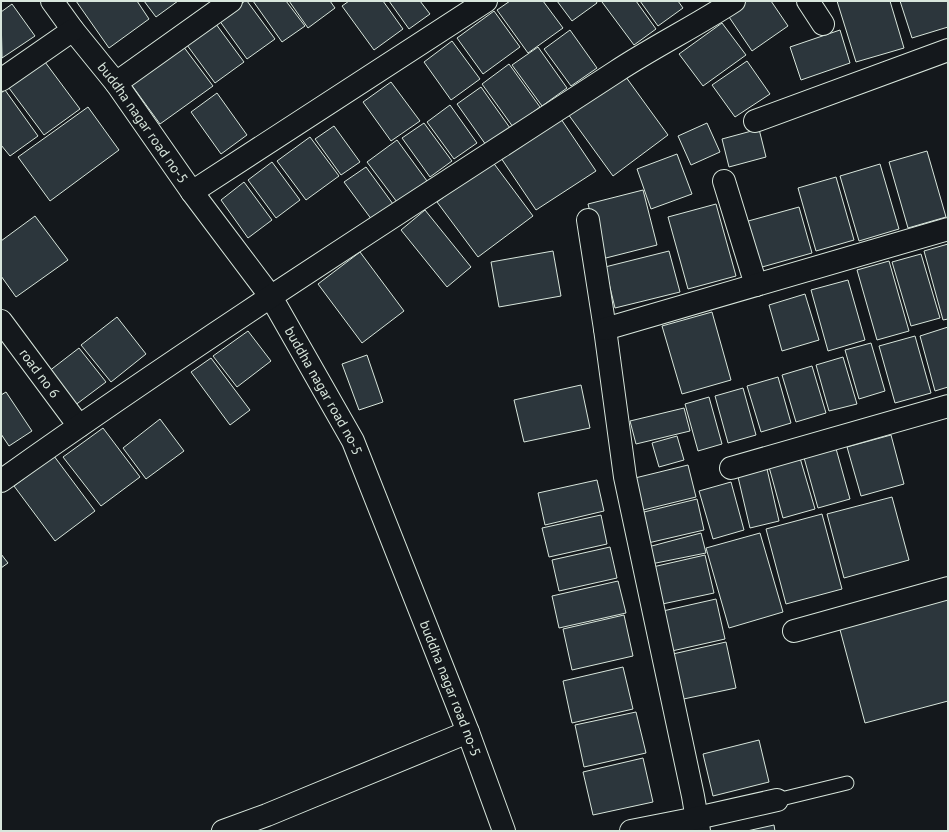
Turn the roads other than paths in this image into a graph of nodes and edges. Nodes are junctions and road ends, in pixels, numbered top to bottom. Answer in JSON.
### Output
{"nodes":[{"id":1,"x":52,"y":1,"type":"edge"},
{"id":2,"x":231,"y":1,"type":"edge"},
{"id":3,"x":486,"y":1,"type":"edge"},
{"id":4,"x":734,"y":1,"type":"edge"},
{"id":5,"x":808,"y":1,"type":"edge"},
{"id":6,"x":823,"y":24,"type":"dead end"},
{"id":7,"x":72,"y":30,"type":"junction"},
{"id":8,"x":948,"y":50,"type":"edge"},
{"id":9,"x":1,"y":80,"type":"edge"},
{"id":10,"x":116,"y":83,"type":"junction"},
{"id":11,"x":755,"y":121,"type":"dead end"},
{"id":12,"x":724,"y":181,"type":"dead end"},
{"id":13,"x":192,"y":192,"type":"junction"},
{"id":14,"x":588,"y":220,"type":"dead end"},
{"id":15,"x":948,"y":229,"type":"edge"},
{"id":16,"x":756,"y":285,"type":"junction"},
{"id":17,"x":270,"y":297,"type":"junction"},
{"id":18,"x":1,"y":321,"type":"edge"},
{"id":19,"x":605,"y":329,"type":"junction"},
{"id":20,"x":948,"y":406,"type":"edge"},
{"id":21,"x":79,"y":426,"type":"junction"},
{"id":22,"x":731,"y":468,"type":"dead end"},
{"id":23,"x":1,"y":481,"type":"edge"},
{"id":24,"x":948,"y":588,"type":"edge"},
{"id":25,"x":794,"y":631,"type":"dead end"},
{"id":26,"x":468,"y":732,"type":"junction"},
{"id":27,"x":847,"y":783,"type":"dead end"},
{"id":28,"x":777,"y":800,"type":"joint"},
{"id":29,"x":698,"y":824,"type":"edge"},
{"id":30,"x":223,"y":831,"type":"edge"},
{"id":31,"x":504,"y":831,"type":"edge"},
{"id":32,"x":631,"y":831,"type":"edge"}],
"edges":[{"from":1,"to":7,"type":"street","name":"buddha nagar road no-5"},
{"from":2,"to":10,"type":"street"},
{"from":3,"to":13,"type":"street"},
{"from":4,"to":17,"type":"street"},
{"from":5,"to":6,"type":"street"},
{"from":7,"to":9,"type":"street"},
{"from":7,"to":10,"type":"street","name":"buddha nagar road no-5"},
{"from":8,"to":11,"type":"street"},
{"from":10,"to":13,"type":"street","name":"buddha nagar road no-5"},
{"from":12,"to":16,"type":"street"},
{"from":13,"to":17,"type":"street","name":"buddha nagar road no-5"},
{"from":14,"to":19,"type":"street"},
{"from":15,"to":16,"type":"street"},
{"from":16,"to":19,"type":"street"},
{"from":17,"to":21,"type":"street"},
{"from":17,"to":26,"type":"street","name":"buddha nagar road no-5"},
{"from":18,"to":21,"type":"street","name":"road no 6"},
{"from":19,"to":29,"type":"street"},
{"from":20,"to":22,"type":"street"},
{"from":21,"to":23,"type":"street"},
{"from":24,"to":25,"type":"street"},
{"from":26,"to":30,"type":"street"},
{"from":26,"to":31,"type":"street","name":"buddha nagar road no-5"},
{"from":27,"to":28,"type":"lane"},
{"from":28,"to":29,"type":"street"},
{"from":29,"to":32,"type":"street"}]}
